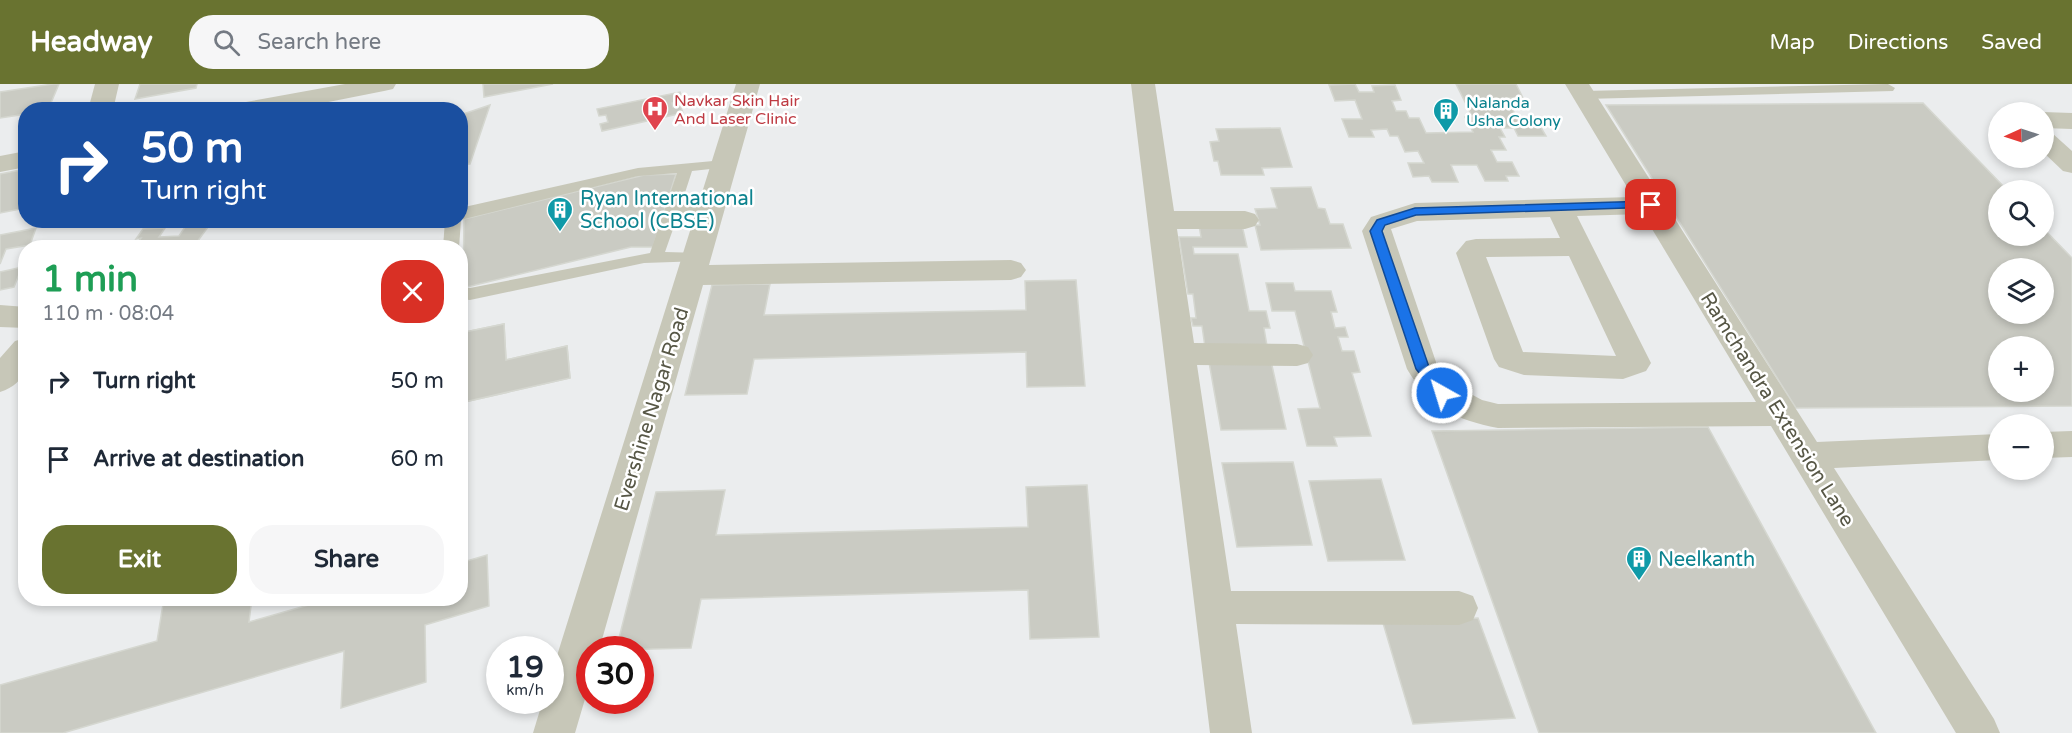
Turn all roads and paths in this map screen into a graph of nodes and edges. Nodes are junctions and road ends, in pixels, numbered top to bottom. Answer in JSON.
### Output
{"nodes":[{"id":1,"x":107,"y":84,"type":"edge"},
{"id":2,"x":384,"y":84,"type":"edge"},
{"id":3,"x":748,"y":84,"type":"edge"},
{"id":4,"x":1143,"y":84,"type":"edge"},
{"id":5,"x":1888,"y":88,"type":"dead end"},
{"id":6,"x":1580,"y":89,"type":"edge"},
{"id":7,"x":102,"y":102,"type":"edge"},
{"id":8,"x":288,"y":102,"type":"edge"},
{"id":9,"x":2054,"y":120,"type":"edge"},
{"id":10,"x":2072,"y":121,"type":"edge"},
{"id":11,"x":2054,"y":148,"type":"edge"},
{"id":12,"x":18,"y":161,"type":"edge"},
{"id":13,"x":0,"y":164,"type":"edge"},
{"id":14,"x":724,"y":165,"type":"junction"},
{"id":15,"x":2072,"y":165,"type":"edge"},
{"id":16,"x":687,"y":166,"type":"junction"},
{"id":17,"x":1651,"y":205,"type":"junction"},
{"id":18,"x":1559,"y":207,"type":"junction"},
{"id":19,"x":711,"y":209,"type":"junction"},
{"id":20,"x":673,"y":210,"type":"junction"},
{"id":21,"x":468,"y":211,"type":"edge"},
{"id":22,"x":1163,"y":220,"type":"junction"},
{"id":23,"x":1245,"y":220,"type":"dead end"},
{"id":24,"x":1578,"y":246,"type":"junction"},
{"id":25,"x":656,"y":257,"type":"junction"},
{"id":26,"x":693,"y":266,"type":"junction"},
{"id":27,"x":1011,"y":270,"type":"dead end"},
{"id":28,"x":468,"y":294,"type":"edge"},
{"id":29,"x":0,"y":316,"type":"edge"},
{"id":30,"x":18,"y":317,"type":"edge"},
{"id":31,"x":18,"y":349,"type":"edge"},
{"id":32,"x":0,"y":350,"type":"edge"},
{"id":33,"x":1181,"y":354,"type":"junction"},
{"id":34,"x":1297,"y":355,"type":"dead end"},
{"id":35,"x":18,"y":358,"type":"edge"},
{"id":36,"x":0,"y":380,"type":"edge"},
{"id":37,"x":1780,"y":414,"type":"junction"},
{"id":38,"x":2072,"y":444,"type":"edge"},
{"id":39,"x":2054,"y":445,"type":"edge"},
{"id":40,"x":1988,"y":447,"type":"edge"},
{"id":41,"x":1806,"y":456,"type":"junction"},
{"id":42,"x":1214,"y":607,"type":"junction"},
{"id":43,"x":1460,"y":608,"type":"dead end"},
{"id":44,"x":554,"y":733,"type":"edge"},
{"id":45,"x":1231,"y":733,"type":"edge"},
{"id":46,"x":1979,"y":733,"type":"edge"}],
"edges":[{"from":1,"to":7,"type":"street"},
{"from":2,"to":8,"type":"street"},
{"from":3,"to":14,"type":"street","name":"Evershine Nagar Road"},
{"from":4,"to":22,"type":"street"},
{"from":5,"to":6,"type":"lane"},
{"from":6,"to":17,"type":"street","name":"Ramchandra Extension Lane"},
{"from":9,"to":10,"type":"street"},
{"from":11,"to":15,"type":"street"},
{"from":12,"to":13,"type":"street"},
{"from":14,"to":16,"type":"lane"},
{"from":14,"to":19,"type":"street","name":"Evershine Nagar Road"},
{"from":16,"to":20,"type":"lane"},
{"from":16,"to":21,"type":"lane"},
{"from":17,"to":18,"type":"street"},
{"from":17,"to":37,"type":"street","name":"Ramchandra Extension Lane"},
{"from":18,"to":24,"type":"street"},
{"from":18,"to":37,"type":"street"},
{"from":19,"to":20,"type":"lane"},
{"from":19,"to":26,"type":"street","name":"Evershine Nagar Road"},
{"from":20,"to":25,"type":"lane"},
{"from":22,"to":23,"type":"street"},
{"from":22,"to":33,"type":"street"},
{"from":24,"to":24,"type":"street"},
{"from":25,"to":26,"type":"lane"},
{"from":25,"to":28,"type":"lane"},
{"from":26,"to":27,"type":"street"},
{"from":26,"to":44,"type":"street","name":"Evershine Nagar Road"},
{"from":29,"to":30,"type":"street"},
{"from":31,"to":32,"type":"street"},
{"from":33,"to":34,"type":"street"},
{"from":33,"to":42,"type":"street"},
{"from":35,"to":36,"type":"street"},
{"from":37,"to":41,"type":"street","name":"Ramchandra Extension Lane"},
{"from":38,"to":39,"type":"street"},
{"from":40,"to":41,"type":"street"},
{"from":41,"to":46,"type":"street","name":"Ramchandra Extension Lane"},
{"from":42,"to":43,"type":"street"},
{"from":42,"to":45,"type":"street"}]}
